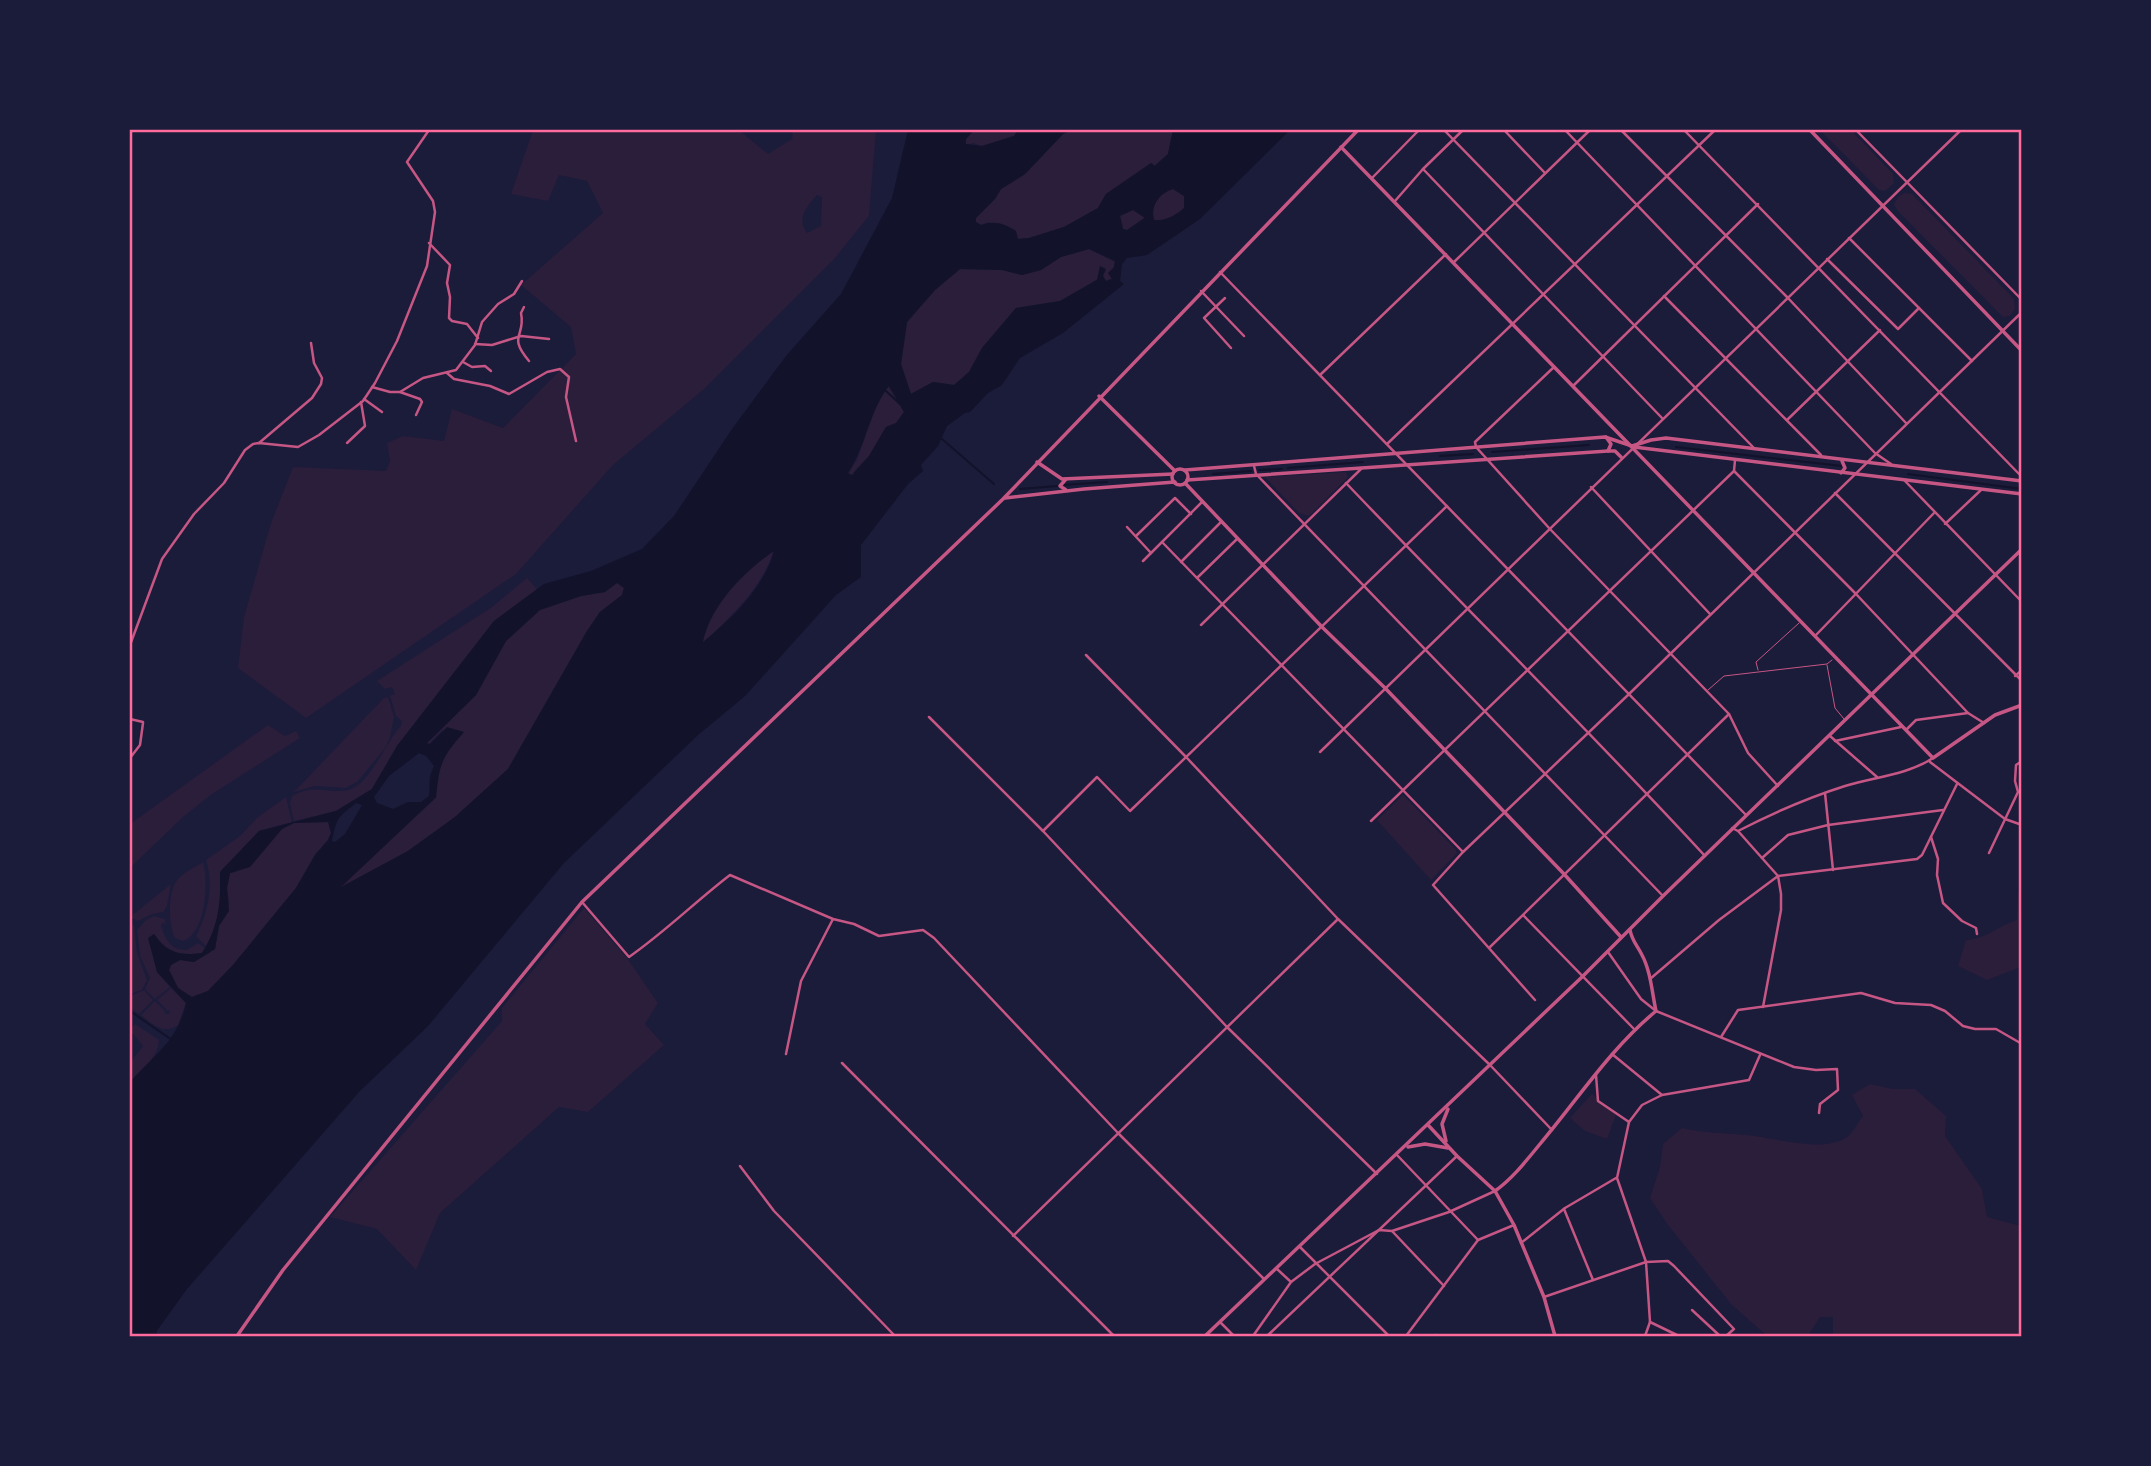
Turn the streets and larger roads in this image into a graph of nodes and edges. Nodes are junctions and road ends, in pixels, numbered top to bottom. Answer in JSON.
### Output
{"nodes":[{"id":1,"x":429,"y":130,"type":"edge"},
{"id":2,"x":1358,"y":130,"type":"edge"},
{"id":3,"x":1419,"y":130,"type":"edge"},
{"id":4,"x":1444,"y":130,"type":"edge"},
{"id":5,"x":1463,"y":130,"type":"edge"},
{"id":6,"x":1504,"y":130,"type":"edge"},
{"id":7,"x":1565,"y":130,"type":"edge"},
{"id":8,"x":1590,"y":130,"type":"edge"},
{"id":9,"x":1621,"y":130,"type":"edge"},
{"id":10,"x":1684,"y":130,"type":"edge"},
{"id":11,"x":1714,"y":130,"type":"edge"},
{"id":12,"x":1810,"y":130,"type":"edge"},
{"id":13,"x":1856,"y":130,"type":"edge"},
{"id":14,"x":1961,"y":130,"type":"edge"},
{"id":15,"x":1454,"y":138,"type":"junction"},
{"id":16,"x":1577,"y":142,"type":"junction"},
{"id":17,"x":1699,"y":145,"type":"junction"},
{"id":18,"x":1341,"y":147,"type":"junction"},
{"id":19,"x":1423,"y":169,"type":"junction"},
{"id":20,"x":1545,"y":173,"type":"junction"},
{"id":21,"x":1666,"y":175,"type":"junction"},
{"id":22,"x":1372,"y":178,"type":"junction"},
{"id":23,"x":1906,"y":182,"type":"junction"},
{"id":24,"x":1395,"y":201,"type":"junction"},
{"id":25,"x":1514,"y":202,"type":"junction"},
{"id":26,"x":1637,"y":203,"type":"junction"},
{"id":27,"x":1758,"y":204,"type":"junction"},
{"id":28,"x":1882,"y":206,"type":"junction"},
{"id":29,"x":1483,"y":232,"type":"junction"},
{"id":30,"x":1726,"y":234,"type":"junction"},
{"id":31,"x":1849,"y":237,"type":"junction"},
{"id":32,"x":429,"y":243,"type":"junction"},
{"id":33,"x":1446,"y":254,"type":"junction"},
{"id":34,"x":1827,"y":259,"type":"junction"},
{"id":35,"x":1454,"y":262,"type":"junction"},
{"id":36,"x":1575,"y":263,"type":"junction"},
{"id":37,"x":1696,"y":264,"type":"junction"},
{"id":38,"x":1819,"y":267,"type":"junction"},
{"id":39,"x":1220,"y":272,"type":"junction"},
{"id":40,"x":522,"y":281,"type":"dead end"},
{"id":41,"x":1201,"y":291,"type":"junction"},
{"id":42,"x":1543,"y":294,"type":"junction"},
{"id":43,"x":1664,"y":296,"type":"junction"},
{"id":44,"x":1787,"y":297,"type":"junction"},
{"id":45,"x":1225,"y":298,"type":"dead end"},
{"id":46,"x":2021,"y":300,"type":"edge"},
{"id":47,"x":1216,"y":306,"type":"junction"},
{"id":48,"x":524,"y":307,"type":"dead end"},
{"id":49,"x":1919,"y":308,"type":"junction"},
{"id":50,"x":2021,"y":312,"type":"edge"},
{"id":51,"x":1513,"y":322,"type":"junction"},
{"id":52,"x":1634,"y":326,"type":"junction"},
{"id":53,"x":1756,"y":327,"type":"junction"},
{"id":54,"x":1880,"y":330,"type":"junction"},
{"id":55,"x":2002,"y":331,"type":"junction"},
{"id":56,"x":1244,"y":336,"type":"dead end"},
{"id":57,"x":478,"y":338,"type":"junction"},
{"id":58,"x":516,"y":338,"type":"junction"},
{"id":59,"x":549,"y":339,"type":"dead end"},
{"id":60,"x":311,"y":343,"type":"dead end"},
{"id":61,"x":475,"y":344,"type":"junction"},
{"id":62,"x":1231,"y":348,"type":"dead end"},
{"id":63,"x":2021,"y":351,"type":"edge"},
{"id":64,"x":1603,"y":356,"type":"junction"},
{"id":65,"x":1724,"y":358,"type":"junction"},
{"id":66,"x":1848,"y":360,"type":"junction"},
{"id":67,"x":529,"y":361,"type":"dead end"},
{"id":68,"x":1972,"y":361,"type":"junction"},
{"id":69,"x":463,"y":362,"type":"junction"},
{"id":70,"x":1555,"y":366,"type":"junction"},
{"id":71,"x":491,"y":371,"type":"dead end"},
{"id":72,"x":447,"y":373,"type":"junction"},
{"id":73,"x":1320,"y":375,"type":"junction"},
{"id":74,"x":1574,"y":385,"type":"junction"},
{"id":75,"x":372,"y":387,"type":"junction"},
{"id":76,"x":1694,"y":387,"type":"junction"},
{"id":77,"x":1817,"y":391,"type":"junction"},
{"id":78,"x":1939,"y":391,"type":"junction"},
{"id":79,"x":400,"y":392,"type":"junction"},
{"id":80,"x":1099,"y":396,"type":"junction"},
{"id":81,"x":363,"y":401,"type":"junction"},
{"id":82,"x":382,"y":412,"type":"dead end"},
{"id":83,"x":416,"y":415,"type":"dead end"},
{"id":84,"x":1662,"y":418,"type":"junction"},
{"id":85,"x":1786,"y":421,"type":"junction"},
{"id":86,"x":1906,"y":423,"type":"junction"},
{"id":87,"x":1605,"y":436,"type":"junction"},
{"id":88,"x":1664,"y":439,"type":"junction"},
{"id":89,"x":576,"y":441,"type":"dead end"},
{"id":90,"x":260,"y":443,"type":"junction"},
{"id":91,"x":347,"y":443,"type":"dead end"},
{"id":92,"x":1387,"y":444,"type":"junction"},
{"id":93,"x":1632,"y":446,"type":"junction"},
{"id":94,"x":1476,"y":447,"type":"junction"},
{"id":95,"x":1755,"y":449,"type":"junction"},
{"id":96,"x":1608,"y":450,"type":"junction"},
{"id":97,"x":1659,"y":451,"type":"junction"},
{"id":98,"x":1397,"y":453,"type":"junction"},
{"id":99,"x":1875,"y":453,"type":"junction"},
{"id":100,"x":1380,"y":455,"type":"junction"},
{"id":101,"x":1621,"y":457,"type":"junction"},
{"id":102,"x":1484,"y":458,"type":"junction"},
{"id":103,"x":1823,"y":458,"type":"junction"},
{"id":104,"x":1735,"y":460,"type":"junction"},
{"id":105,"x":1842,"y":460,"type":"junction"},
{"id":106,"x":1037,"y":462,"type":"junction"},
{"id":107,"x":1289,"y":462,"type":"junction"},
{"id":108,"x":1406,"y":463,"type":"junction"},
{"id":109,"x":1865,"y":463,"type":"junction"},
{"id":110,"x":1877,"y":464,"type":"junction"},
{"id":111,"x":1891,"y":464,"type":"dead end"},
{"id":112,"x":1254,"y":465,"type":"junction"},
{"id":113,"x":1382,"y":465,"type":"junction"},
{"id":114,"x":1363,"y":467,"type":"junction"},
{"id":115,"x":1185,"y":470,"type":"junction"},
{"id":116,"x":1734,"y":471,"type":"junction"},
{"id":117,"x":1290,"y":472,"type":"junction"},
{"id":118,"x":1174,"y":473,"type":"junction"},
{"id":119,"x":1841,"y":473,"type":"junction"},
{"id":120,"x":1256,"y":474,"type":"junction"},
{"id":121,"x":1853,"y":475,"type":"junction"},
{"id":122,"x":1873,"y":477,"type":"junction"},
{"id":123,"x":1068,"y":479,"type":"junction"},
{"id":124,"x":2021,"y":479,"type":"edge"},
{"id":125,"x":1904,"y":480,"type":"junction"},
{"id":126,"x":1186,"y":481,"type":"junction"},
{"id":127,"x":1175,"y":482,"type":"junction"},
{"id":128,"x":1346,"y":483,"type":"junction"},
{"id":129,"x":1591,"y":487,"type":"junction"},
{"id":130,"x":1982,"y":489,"type":"junction"},
{"id":131,"x":1067,"y":491,"type":"junction"},
{"id":132,"x":1835,"y":493,"type":"junction"},
{"id":133,"x":2021,"y":494,"type":"edge"},
{"id":134,"x":1003,"y":499,"type":"junction"},
{"id":135,"x":1202,"y":502,"type":"junction"},
{"id":136,"x":1447,"y":506,"type":"junction"},
{"id":137,"x":1693,"y":512,"type":"junction"},
{"id":138,"x":1934,"y":513,"type":"junction"},
{"id":139,"x":1191,"y":514,"type":"junction"},
{"id":140,"x":1221,"y":522,"type":"junction"},
{"id":141,"x":1305,"y":524,"type":"junction"},
{"id":142,"x":1945,"y":524,"type":"junction"},
{"id":143,"x":1127,"y":527,"type":"dead end"},
{"id":144,"x":1549,"y":528,"type":"junction"},
{"id":145,"x":1795,"y":532,"type":"junction"},
{"id":146,"x":1136,"y":536,"type":"junction"},
{"id":147,"x":1237,"y":539,"type":"junction"},
{"id":148,"x":1162,"y":541,"type":"junction"},
{"id":149,"x":1406,"y":546,"type":"junction"},
{"id":150,"x":2021,"y":549,"type":"edge"},
{"id":151,"x":1651,"y":550,"type":"junction"},
{"id":152,"x":1151,"y":553,"type":"junction"},
{"id":153,"x":1896,"y":553,"type":"junction"},
{"id":154,"x":1143,"y":561,"type":"dead end"},
{"id":155,"x":1181,"y":562,"type":"junction"},
{"id":156,"x":1263,"y":566,"type":"junction"},
{"id":157,"x":1506,"y":569,"type":"junction"},
{"id":158,"x":1753,"y":574,"type":"junction"},
{"id":159,"x":1994,"y":575,"type":"junction"},
{"id":160,"x":1197,"y":578,"type":"junction"},
{"id":161,"x":1365,"y":586,"type":"junction"},
{"id":162,"x":1610,"y":590,"type":"junction"},
{"id":163,"x":1856,"y":594,"type":"junction"},
{"id":164,"x":2021,"y":602,"type":"edge"},
{"id":165,"x":1223,"y":606,"type":"junction"},
{"id":166,"x":1466,"y":608,"type":"junction"},
{"id":167,"x":1710,"y":614,"type":"junction"},
{"id":168,"x":1954,"y":614,"type":"junction"},
{"id":169,"x":1201,"y":625,"type":"dead end"},
{"id":170,"x":1322,"y":627,"type":"junction"},
{"id":171,"x":1567,"y":631,"type":"junction"},
{"id":172,"x":1816,"y":635,"type":"junction"},
{"id":173,"x":130,"y":645,"type":"edge"},
{"id":174,"x":1426,"y":650,"type":"junction"},
{"id":175,"x":1671,"y":653,"type":"junction"},
{"id":176,"x":1913,"y":654,"type":"junction"},
{"id":177,"x":1086,"y":655,"type":"dead end"},
{"id":178,"x":1282,"y":667,"type":"junction"},
{"id":179,"x":1527,"y":670,"type":"junction"},
{"id":180,"x":2021,"y":670,"type":"edge"},
{"id":181,"x":2015,"y":676,"type":"junction"},
{"id":182,"x":2021,"y":681,"type":"edge"},
{"id":183,"x":1385,"y":688,"type":"junction"},
{"id":184,"x":1628,"y":695,"type":"junction"},
{"id":185,"x":1873,"y":695,"type":"junction"},
{"id":186,"x":2021,"y":705,"type":"edge"},
{"id":187,"x":1486,"y":710,"type":"junction"},
{"id":188,"x":1968,"y":713,"type":"junction"},
{"id":189,"x":1730,"y":714,"type":"junction"},
{"id":190,"x":929,"y":717,"type":"dead end"},
{"id":191,"x":130,"y":719,"type":"edge"},
{"id":192,"x":1984,"y":723,"type":"junction"},
{"id":193,"x":1905,"y":728,"type":"junction"},
{"id":194,"x":1343,"y":730,"type":"junction"},
{"id":195,"x":1588,"y":733,"type":"junction"},
{"id":196,"x":1830,"y":736,"type":"junction"},
{"id":197,"x":1835,"y":741,"type":"junction"},
{"id":198,"x":1444,"y":751,"type":"junction"},
{"id":199,"x":1320,"y":752,"type":"dead end"},
{"id":200,"x":1688,"y":754,"type":"junction"},
{"id":201,"x":130,"y":758,"type":"edge"},
{"id":202,"x":1187,"y":758,"type":"junction"},
{"id":203,"x":1931,"y":760,"type":"junction"},
{"id":204,"x":2021,"y":761,"type":"edge"},
{"id":205,"x":1545,"y":773,"type":"junction"},
{"id":206,"x":1877,"y":776,"type":"junction"},
{"id":207,"x":1957,"y":784,"type":"junction"},
{"id":208,"x":1778,"y":786,"type":"junction"},
{"id":209,"x":1403,"y":790,"type":"junction"},
{"id":210,"x":1825,"y":792,"type":"junction"},
{"id":211,"x":1648,"y":793,"type":"junction"},
{"id":212,"x":1944,"y":810,"type":"junction"},
{"id":213,"x":1504,"y":813,"type":"junction"},
{"id":214,"x":1746,"y":816,"type":"junction"},
{"id":215,"x":2005,"y":819,"type":"junction"},
{"id":216,"x":1371,"y":821,"type":"dead end"},
{"id":217,"x":1828,"y":825,"type":"junction"},
{"id":218,"x":2021,"y":825,"type":"edge"},
{"id":219,"x":1732,"y":828,"type":"junction"},
{"id":220,"x":1043,"y":831,"type":"junction"},
{"id":221,"x":1738,"y":831,"type":"junction"},
{"id":222,"x":1605,"y":835,"type":"junction"},
{"id":223,"x":1931,"y":837,"type":"junction"},
{"id":224,"x":1463,"y":852,"type":"junction"},
{"id":225,"x":1989,"y":853,"type":"dead end"},
{"id":226,"x":1705,"y":856,"type":"junction"},
{"id":227,"x":1762,"y":858,"type":"junction"},
{"id":228,"x":1833,"y":870,"type":"junction"},
{"id":229,"x":1564,"y":874,"type":"junction"},
{"id":230,"x":1778,"y":876,"type":"junction"},
{"id":231,"x":1663,"y":896,"type":"junction"},
{"id":232,"x":582,"y":902,"type":"junction"},
{"id":233,"x":1524,"y":916,"type":"junction"},
{"id":234,"x":833,"y":919,"type":"junction"},
{"id":235,"x":1338,"y":919,"type":"junction"},
{"id":236,"x":1630,"y":930,"type":"junction"},
{"id":237,"x":1977,"y":934,"type":"dead end"},
{"id":238,"x":1621,"y":937,"type":"junction"},
{"id":239,"x":1490,"y":947,"type":"junction"},
{"id":240,"x":1608,"y":952,"type":"junction"},
{"id":241,"x":1582,"y":977,"type":"junction"},
{"id":242,"x":1650,"y":979,"type":"junction"},
{"id":243,"x":1535,"y":1000,"type":"dead end"},
{"id":244,"x":1763,"y":1007,"type":"junction"},
{"id":245,"x":1656,"y":1011,"type":"junction"},
{"id":246,"x":1227,"y":1027,"type":"junction"},
{"id":247,"x":1634,"y":1029,"type":"junction"},
{"id":248,"x":1721,"y":1037,"type":"junction"},
{"id":249,"x":2021,"y":1044,"type":"edge"},
{"id":250,"x":786,"y":1054,"type":"dead end"},
{"id":251,"x":1612,"y":1054,"type":"junction"},
{"id":252,"x":1760,"y":1054,"type":"junction"},
{"id":253,"x":842,"y":1063,"type":"dead end"},
{"id":254,"x":1490,"y":1065,"type":"junction"},
{"id":255,"x":1596,"y":1074,"type":"junction"},
{"id":256,"x":1662,"y":1095,"type":"junction"},
{"id":257,"x":1454,"y":1101,"type":"junction"},
{"id":258,"x":1819,"y":1113,"type":"dead end"},
{"id":259,"x":1629,"y":1122,"type":"junction"},
{"id":260,"x":1428,"y":1125,"type":"junction"},
{"id":261,"x":1552,"y":1130,"type":"junction"},
{"id":262,"x":1119,"y":1134,"type":"junction"},
{"id":263,"x":1405,"y":1147,"type":"junction"},
{"id":264,"x":1451,"y":1149,"type":"junction"},
{"id":265,"x":1397,"y":1155,"type":"junction"},
{"id":266,"x":1457,"y":1156,"type":"junction"},
{"id":267,"x":740,"y":1166,"type":"dead end"},
{"id":268,"x":1377,"y":1174,"type":"junction"},
{"id":269,"x":1617,"y":1178,"type":"junction"},
{"id":270,"x":1426,"y":1186,"type":"junction"},
{"id":271,"x":1496,"y":1191,"type":"junction"},
{"id":272,"x":1564,"y":1209,"type":"junction"},
{"id":273,"x":1450,"y":1211,"type":"junction"},
{"id":274,"x":1514,"y":1225,"type":"junction"},
{"id":275,"x":1378,"y":1230,"type":"junction"},
{"id":276,"x":1392,"y":1231,"type":"junction"},
{"id":277,"x":1013,"y":1237,"type":"junction"},
{"id":278,"x":1478,"y":1240,"type":"junction"},
{"id":279,"x":1521,"y":1243,"type":"junction"},
{"id":280,"x":1300,"y":1247,"type":"junction"},
{"id":281,"x":1646,"y":1262,"type":"junction"},
{"id":282,"x":1315,"y":1264,"type":"junction"},
{"id":283,"x":1277,"y":1269,"type":"junction"},
{"id":284,"x":1329,"y":1276,"type":"junction"},
{"id":285,"x":1265,"y":1280,"type":"junction"},
{"id":286,"x":1593,"y":1280,"type":"junction"},
{"id":287,"x":1291,"y":1282,"type":"junction"},
{"id":288,"x":1444,"y":1286,"type":"junction"},
{"id":289,"x":1544,"y":1297,"type":"junction"},
{"id":290,"x":1692,"y":1310,"type":"dead end"},
{"id":291,"x":1650,"y":1322,"type":"junction"},
{"id":292,"x":1221,"y":1323,"type":"junction"},
{"id":293,"x":237,"y":1336,"type":"edge"},
{"id":294,"x":895,"y":1336,"type":"edge"},
{"id":295,"x":1114,"y":1336,"type":"edge"},
{"id":296,"x":1205,"y":1336,"type":"edge"},
{"id":297,"x":1234,"y":1336,"type":"edge"},
{"id":298,"x":1253,"y":1336,"type":"edge"},
{"id":299,"x":1267,"y":1336,"type":"edge"},
{"id":300,"x":1389,"y":1336,"type":"edge"},
{"id":301,"x":1406,"y":1336,"type":"edge"},
{"id":302,"x":1555,"y":1336,"type":"edge"},
{"id":303,"x":1645,"y":1336,"type":"edge"},
{"id":304,"x":1679,"y":1336,"type":"edge"},
{"id":305,"x":1720,"y":1336,"type":"edge"},
{"id":306,"x":1726,"y":1336,"type":"edge"}],
"edges":[{"from":1,"to":32,"type":"street"},
{"from":2,"to":18,"type":"street"},
{"from":3,"to":22,"type":"street"},
{"from":4,"to":15,"type":"street"},
{"from":5,"to":15,"type":"street"},
{"from":6,"to":20,"type":"street"},
{"from":7,"to":16,"type":"street"},
{"from":8,"to":16,"type":"street"},
{"from":9,"to":21,"type":"street"},
{"from":10,"to":17,"type":"street"},
{"from":11,"to":17,"type":"street"},
{"from":12,"to":28,"type":"street"},
{"from":13,"to":23,"type":"street"},
{"from":14,"to":23,"type":"street"},
{"from":15,"to":19,"type":"street"},
{"from":15,"to":25,"type":"street"},
{"from":16,"to":20,"type":"street"},
{"from":16,"to":26,"type":"street"},
{"from":17,"to":21,"type":"street"},
{"from":17,"to":27,"type":"street"},
{"from":18,"to":22,"type":"street"},
{"from":18,"to":39,"type":"street"},
{"from":19,"to":24,"type":"street"},
{"from":19,"to":29,"type":"street"},
{"from":20,"to":25,"type":"street"},
{"from":21,"to":26,"type":"street"},
{"from":21,"to":30,"type":"street"},
{"from":22,"to":24,"type":"street"},
{"from":23,"to":28,"type":"street"},
{"from":23,"to":46,"type":"street"},
{"from":24,"to":33,"type":"street"},
{"from":25,"to":29,"type":"street"},
{"from":25,"to":36,"type":"street"},
{"from":26,"to":36,"type":"street"},
{"from":26,"to":37,"type":"street"},
{"from":27,"to":30,"type":"street"},
{"from":27,"to":38,"type":"street"},
{"from":28,"to":31,"type":"street"},
{"from":28,"to":55,"type":"street"},
{"from":29,"to":35,"type":"street"},
{"from":29,"to":42,"type":"street"},
{"from":30,"to":37,"type":"street"},
{"from":30,"to":44,"type":"street"},
{"from":31,"to":34,"type":"street"},
{"from":31,"to":49,"type":"street"},
{"from":32,"to":57,"type":"street"},
{"from":32,"to":75,"type":"street"},
{"from":33,"to":35,"type":"street"},
{"from":33,"to":73,"type":"street"},
{"from":34,"to":38,"type":"street"},
{"from":34,"to":49,"type":"street"},
{"from":35,"to":51,"type":"street"},
{"from":36,"to":42,"type":"street"},
{"from":36,"to":52,"type":"street"},
{"from":37,"to":43,"type":"street"},
{"from":37,"to":53,"type":"street"},
{"from":38,"to":44,"type":"street"},
{"from":38,"to":54,"type":"street"},
{"from":39,"to":41,"type":"street"},
{"from":39,"to":73,"type":"street"},
{"from":40,"to":57,"type":"street"},
{"from":41,"to":47,"type":"street"},
{"from":41,"to":80,"type":"street"},
{"from":42,"to":51,"type":"street"},
{"from":42,"to":64,"type":"street"},
{"from":43,"to":52,"type":"street"},
{"from":43,"to":65,"type":"street"},
{"from":44,"to":53,"type":"street"},
{"from":44,"to":66,"type":"street"},
{"from":45,"to":47,"type":"street"},
{"from":47,"to":56,"type":"street"},
{"from":47,"to":62,"type":"street"},
{"from":48,"to":58,"type":"street"},
{"from":49,"to":68,"type":"street"},
{"from":50,"to":55,"type":"street"},
{"from":51,"to":70,"type":"street"},
{"from":51,"to":92,"type":"street"},
{"from":52,"to":64,"type":"street"},
{"from":52,"to":76,"type":"street"},
{"from":53,"to":65,"type":"street"},
{"from":53,"to":77,"type":"street"},
{"from":54,"to":66,"type":"street"},
{"from":54,"to":78,"type":"street"},
{"from":55,"to":63,"type":"street"},
{"from":55,"to":68,"type":"street"},
{"from":57,"to":61,"type":"street"},
{"from":58,"to":59,"type":"street"},
{"from":58,"to":61,"type":"street"},
{"from":58,"to":67,"type":"street"},
{"from":60,"to":90,"type":"street"},
{"from":61,"to":69,"type":"street"},
{"from":64,"to":74,"type":"street"},
{"from":64,"to":84,"type":"street"},
{"from":65,"to":76,"type":"street"},
{"from":65,"to":85,"type":"street"},
{"from":66,"to":77,"type":"street"},
{"from":66,"to":86,"type":"street"},
{"from":68,"to":78,"type":"street"},
{"from":69,"to":71,"type":"street"},
{"from":69,"to":72,"type":"street"},
{"from":70,"to":74,"type":"street"},
{"from":70,"to":94,"type":"street"},
{"from":72,"to":79,"type":"street"},
{"from":72,"to":89,"type":"street"},
{"from":73,"to":92,"type":"street"},
{"from":74,"to":93,"type":"street"},
{"from":75,"to":79,"type":"street"},
{"from":75,"to":81,"type":"street"},
{"from":76,"to":84,"type":"street"},
{"from":76,"to":95,"type":"street"},
{"from":77,"to":85,"type":"street"},
{"from":77,"to":99,"type":"street"},
{"from":78,"to":86,"type":"street"},
{"from":78,"to":124,"type":"street"},
{"from":79,"to":83,"type":"street"},
{"from":80,"to":106,"type":"street"},
{"from":80,"to":118,"type":"street"},
{"from":81,"to":82,"type":"street"},
{"from":81,"to":90,"type":"street"},
{"from":81,"to":91,"type":"street"},
{"from":84,"to":93,"type":"street"},
{"from":85,"to":103,"type":"street"},
{"from":86,"to":99,"type":"street"},
{"from":87,"to":93,"type":"street"},
{"from":87,"to":94,"type":"street"},
{"from":87,"to":96,"type":"street"},
{"from":88,"to":93,"type":"street"},
{"from":88,"to":95,"type":"street"},
{"from":88,"to":97,"type":"street"},
{"from":90,"to":173,"type":"street"},
{"from":92,"to":98,"type":"street"},
{"from":93,"to":97,"type":"street"},
{"from":93,"to":101,"type":"street"},
{"from":93,"to":137,"type":"street"},
{"from":94,"to":98,"type":"street"},
{"from":94,"to":102,"type":"street"},
{"from":95,"to":103,"type":"street"},
{"from":96,"to":101,"type":"street"},
{"from":96,"to":102,"type":"street"},
{"from":97,"to":104,"type":"street"},
{"from":98,"to":100,"type":"street"},
{"from":98,"to":108,"type":"street"},
{"from":99,"to":109,"type":"street"},
{"from":99,"to":111,"type":"street"},
{"from":100,"to":107,"type":"street"},
{"from":100,"to":113,"type":"street"},
{"from":101,"to":129,"type":"street"},
{"from":102,"to":108,"type":"street"},
{"from":102,"to":144,"type":"street"},
{"from":103,"to":105,"type":"street"},
{"from":104,"to":116,"type":"street"},
{"from":104,"to":119,"type":"street"},
{"from":105,"to":109,"type":"street"},
{"from":105,"to":119,"type":"street"},
{"from":106,"to":123,"type":"street"},
{"from":106,"to":134,"type":"street"},
{"from":107,"to":112,"type":"street"},
{"from":107,"to":117,"type":"street"},
{"from":108,"to":113,"type":"street"},
{"from":108,"to":136,"type":"street"},
{"from":109,"to":110,"type":"street"},
{"from":109,"to":121,"type":"street"},
{"from":110,"to":122,"type":"street"},
{"from":110,"to":124,"type":"street"},
{"from":112,"to":115,"type":"street"},
{"from":112,"to":120,"type":"street"},
{"from":113,"to":114,"type":"street"},
{"from":114,"to":117,"type":"street"},
{"from":114,"to":128,"type":"street"},
{"from":115,"to":118,"type":"street"},
{"from":115,"to":126,"type":"street"},
{"from":116,"to":137,"type":"street"},
{"from":116,"to":145,"type":"street"},
{"from":117,"to":120,"type":"street"},
{"from":118,"to":123,"type":"street"},
{"from":118,"to":127,"type":"street"},
{"from":119,"to":121,"type":"street"},
{"from":120,"to":126,"type":"street"},
{"from":120,"to":141,"type":"street"},
{"from":121,"to":122,"type":"street"},
{"from":121,"to":132,"type":"street"},
{"from":122,"to":125,"type":"street"},
{"from":123,"to":131,"type":"street"},
{"from":125,"to":130,"type":"street"},
{"from":125,"to":138,"type":"street"},
{"from":126,"to":127,"type":"street"},
{"from":126,"to":135,"type":"street"},
{"from":127,"to":131,"type":"street"},
{"from":128,"to":141,"type":"street"},
{"from":128,"to":149,"type":"street"},
{"from":129,"to":144,"type":"street"},
{"from":129,"to":151,"type":"street"},
{"from":130,"to":133,"type":"street"},
{"from":130,"to":142,"type":"street"},
{"from":131,"to":134,"type":"street"},
{"from":132,"to":145,"type":"street"},
{"from":132,"to":153,"type":"street"},
{"from":134,"to":232,"type":"street"},
{"from":135,"to":139,"type":"street"},
{"from":135,"to":140,"type":"street"},
{"from":136,"to":149,"type":"street"},
{"from":136,"to":157,"type":"street"},
{"from":137,"to":151,"type":"street"},
{"from":137,"to":158,"type":"street"},
{"from":138,"to":142,"type":"street"},
{"from":138,"to":153,"type":"street"},
{"from":139,"to":146,"type":"street"},
{"from":139,"to":148,"type":"street"},
{"from":140,"to":147,"type":"street"},
{"from":140,"to":155,"type":"street"},
{"from":141,"to":156,"type":"street"},
{"from":141,"to":161,"type":"street"},
{"from":142,"to":159,"type":"street"},
{"from":143,"to":146,"type":"street"},
{"from":144,"to":157,"type":"street"},
{"from":144,"to":162,"type":"street"},
{"from":145,"to":158,"type":"street"},
{"from":145,"to":163,"type":"street"},
{"from":146,"to":152,"type":"street"},
{"from":147,"to":156,"type":"street"},
{"from":147,"to":160,"type":"street"},
{"from":148,"to":152,"type":"street"},
{"from":148,"to":155,"type":"street"},
{"from":149,"to":161,"type":"street"},
{"from":149,"to":166,"type":"street"},
{"from":150,"to":159,"type":"street"},
{"from":151,"to":162,"type":"street"},
{"from":151,"to":167,"type":"street"},
{"from":152,"to":154,"type":"street"},
{"from":153,"to":163,"type":"street"},
{"from":153,"to":168,"type":"street"},
{"from":155,"to":160,"type":"street"},
{"from":156,"to":165,"type":"street"},
{"from":156,"to":170,"type":"street"},
{"from":157,"to":166,"type":"street"},
{"from":157,"to":171,"type":"street"},
{"from":158,"to":167,"type":"street"},
{"from":158,"to":172,"type":"street"},
{"from":159,"to":164,"type":"street"},
{"from":159,"to":168,"type":"street"},
{"from":160,"to":165,"type":"street"},
{"from":161,"to":170,"type":"street"},
{"from":161,"to":174,"type":"street"},
{"from":162,"to":171,"type":"street"},
{"from":162,"to":175,"type":"street"},
{"from":163,"to":172,"type":"street"},
{"from":163,"to":176,"type":"street"},
{"from":165,"to":169,"type":"street"},
{"from":165,"to":178,"type":"street"},
{"from":166,"to":174,"type":"street"},
{"from":166,"to":179,"type":"street"},
{"from":167,"to":175,"type":"street"},
{"from":168,"to":176,"type":"street"},
{"from":168,"to":181,"type":"street"},
{"from":170,"to":178,"type":"street"},
{"from":170,"to":183,"type":"street"},
{"from":171,"to":179,"type":"street"},
{"from":171,"to":184,"type":"street"},
{"from":172,"to":185,"type":"street"},
{"from":174,"to":183,"type":"street"},
{"from":174,"to":187,"type":"street"},
{"from":175,"to":184,"type":"street"},
{"from":175,"to":189,"type":"street"},
{"from":176,"to":185,"type":"street"},
{"from":176,"to":188,"type":"street"},
{"from":177,"to":202,"type":"street"},
{"from":178,"to":194,"type":"street"},
{"from":178,"to":202,"type":"street"},
{"from":179,"to":187,"type":"street"},
{"from":179,"to":195,"type":"street"},
{"from":180,"to":181,"type":"street"},
{"from":181,"to":182,"type":"street"},
{"from":183,"to":194,"type":"street"},
{"from":183,"to":198,"type":"street"},
{"from":184,"to":195,"type":"street"},
{"from":184,"to":200,"type":"street"},
{"from":185,"to":193,"type":"street"},
{"from":185,"to":196,"type":"street"},
{"from":186,"to":192,"type":"street"},
{"from":187,"to":198,"type":"street"},
{"from":187,"to":205,"type":"street"},
{"from":188,"to":192,"type":"street"},
{"from":188,"to":193,"type":"street"},
{"from":189,"to":200,"type":"street"},
{"from":189,"to":208,"type":"street"},
{"from":190,"to":220,"type":"street"},
{"from":191,"to":201,"type":"street"},
{"from":192,"to":203,"type":"street"},
{"from":193,"to":197,"type":"street"},
{"from":193,"to":203,"type":"street"},
{"from":194,"to":199,"type":"street"},
{"from":194,"to":209,"type":"street"},
{"from":195,"to":205,"type":"street"},
{"from":195,"to":211,"type":"street"},
{"from":196,"to":197,"type":"street"},
{"from":196,"to":208,"type":"street"},
{"from":197,"to":206,"type":"street"},
{"from":198,"to":209,"type":"street"},
{"from":198,"to":213,"type":"street"},
{"from":200,"to":211,"type":"street"},
{"from":200,"to":214,"type":"street"},
{"from":202,"to":220,"type":"street"},
{"from":202,"to":235,"type":"street"},
{"from":203,"to":206,"type":"street"},
{"from":203,"to":207,"type":"street"},
{"from":204,"to":215,"type":"street"},
{"from":205,"to":213,"type":"street"},
{"from":205,"to":222,"type":"street"},
{"from":206,"to":210,"type":"street"},
{"from":207,"to":212,"type":"street"},
{"from":207,"to":215,"type":"street"},
{"from":208,"to":214,"type":"street"},
{"from":209,"to":216,"type":"street"},
{"from":209,"to":224,"type":"street"},
{"from":210,"to":217,"type":"street"},
{"from":210,"to":221,"type":"street"},
{"from":211,"to":222,"type":"street"},
{"from":211,"to":226,"type":"street"},
{"from":212,"to":217,"type":"street"},
{"from":212,"to":223,"type":"street"},
{"from":213,"to":224,"type":"street"},
{"from":213,"to":229,"type":"street"},
{"from":214,"to":219,"type":"street"},
{"from":215,"to":218,"type":"street"},
{"from":215,"to":225,"type":"street"},
{"from":217,"to":227,"type":"street"},
{"from":217,"to":228,"type":"street"},
{"from":219,"to":221,"type":"street"},
{"from":219,"to":226,"type":"street"},
{"from":220,"to":246,"type":"street"},
{"from":221,"to":227,"type":"street"},
{"from":222,"to":229,"type":"street"},
{"from":222,"to":231,"type":"street"},
{"from":223,"to":228,"type":"street"},
{"from":223,"to":237,"type":"street"},
{"from":224,"to":239,"type":"street"},
{"from":226,"to":231,"type":"street"},
{"from":227,"to":230,"type":"street"},
{"from":228,"to":230,"type":"street"},
{"from":229,"to":233,"type":"street"},
{"from":229,"to":238,"type":"street"},
{"from":230,"to":242,"type":"street"},
{"from":230,"to":244,"type":"street"},
{"from":231,"to":236,"type":"street"},
{"from":232,"to":234,"type":"street"},
{"from":232,"to":293,"type":"street"},
{"from":233,"to":239,"type":"street"},
{"from":233,"to":241,"type":"street"},
{"from":234,"to":250,"type":"street"},
{"from":234,"to":262,"type":"street"},
{"from":235,"to":246,"type":"street"},
{"from":235,"to":254,"type":"street"},
{"from":236,"to":238,"type":"street"},
{"from":236,"to":242,"type":"street"},
{"from":238,"to":240,"type":"street"},
{"from":239,"to":243,"type":"street"},
{"from":240,"to":241,"type":"street"},
{"from":240,"to":245,"type":"street"},
{"from":241,"to":247,"type":"street"},
{"from":241,"to":254,"type":"street"},
{"from":242,"to":245,"type":"street"},
{"from":244,"to":248,"type":"street"},
{"from":244,"to":249,"type":"street"},
{"from":245,"to":247,"type":"street"},
{"from":245,"to":248,"type":"street"},
{"from":246,"to":262,"type":"street"},
{"from":246,"to":268,"type":"street"},
{"from":247,"to":251,"type":"street"},
{"from":248,"to":252,"type":"street"},
{"from":251,"to":255,"type":"street"},
{"from":251,"to":256,"type":"street"},
{"from":252,"to":256,"type":"street"},
{"from":252,"to":258,"type":"street"},
{"from":253,"to":277,"type":"street"},
{"from":254,"to":257,"type":"street"},
{"from":254,"to":261,"type":"street"},
{"from":255,"to":259,"type":"street"},
{"from":255,"to":261,"type":"street"},
{"from":256,"to":259,"type":"street"},
{"from":257,"to":260,"type":"street"},
{"from":257,"to":264,"type":"street"},
{"from":259,"to":269,"type":"street"},
{"from":260,"to":263,"type":"street"},
{"from":260,"to":264,"type":"street"},
{"from":261,"to":271,"type":"street"},
{"from":262,"to":277,"type":"street"},
{"from":262,"to":285,"type":"street"},
{"from":263,"to":264,"type":"street"},
{"from":263,"to":265,"type":"street"},
{"from":264,"to":266,"type":"street"},
{"from":265,"to":268,"type":"street"},
{"from":265,"to":270,"type":"street"},
{"from":266,"to":270,"type":"street"},
{"from":266,"to":271,"type":"street"},
{"from":267,"to":294,"type":"street"},
{"from":268,"to":280,"type":"street"},
{"from":269,"to":272,"type":"street"},
{"from":269,"to":281,"type":"street"},
{"from":270,"to":273,"type":"street"},
{"from":270,"to":275,"type":"street"},
{"from":271,"to":273,"type":"street"},
{"from":271,"to":274,"type":"street"},
{"from":272,"to":279,"type":"street"},
{"from":272,"to":286,"type":"street"},
{"from":273,"to":276,"type":"street"},
{"from":273,"to":278,"type":"street"},
{"from":274,"to":278,"type":"street"},
{"from":274,"to":279,"type":"street"},
{"from":275,"to":276,"type":"street"},
{"from":275,"to":282,"type":"street"},
{"from":275,"to":284,"type":"street"},
{"from":276,"to":288,"type":"street"},
{"from":277,"to":295,"type":"street"},
{"from":278,"to":288,"type":"street"},
{"from":279,"to":289,"type":"street"},
{"from":280,"to":282,"type":"street"},
{"from":280,"to":283,"type":"street"},
{"from":281,"to":286,"type":"street"},
{"from":281,"to":291,"type":"street"},
{"from":281,"to":306,"type":"street"},
{"from":282,"to":284,"type":"street"},
{"from":282,"to":287,"type":"street"},
{"from":283,"to":285,"type":"street"},
{"from":283,"to":287,"type":"street"},
{"from":284,"to":299,"type":"street"},
{"from":284,"to":300,"type":"street"},
{"from":285,"to":292,"type":"street"},
{"from":286,"to":289,"type":"street"},
{"from":287,"to":298,"type":"street"},
{"from":288,"to":301,"type":"street"},
{"from":289,"to":302,"type":"street"},
{"from":290,"to":305,"type":"street"},
{"from":291,"to":303,"type":"street"},
{"from":291,"to":304,"type":"street"},
{"from":292,"to":296,"type":"street"},
{"from":292,"to":297,"type":"street"}]}
